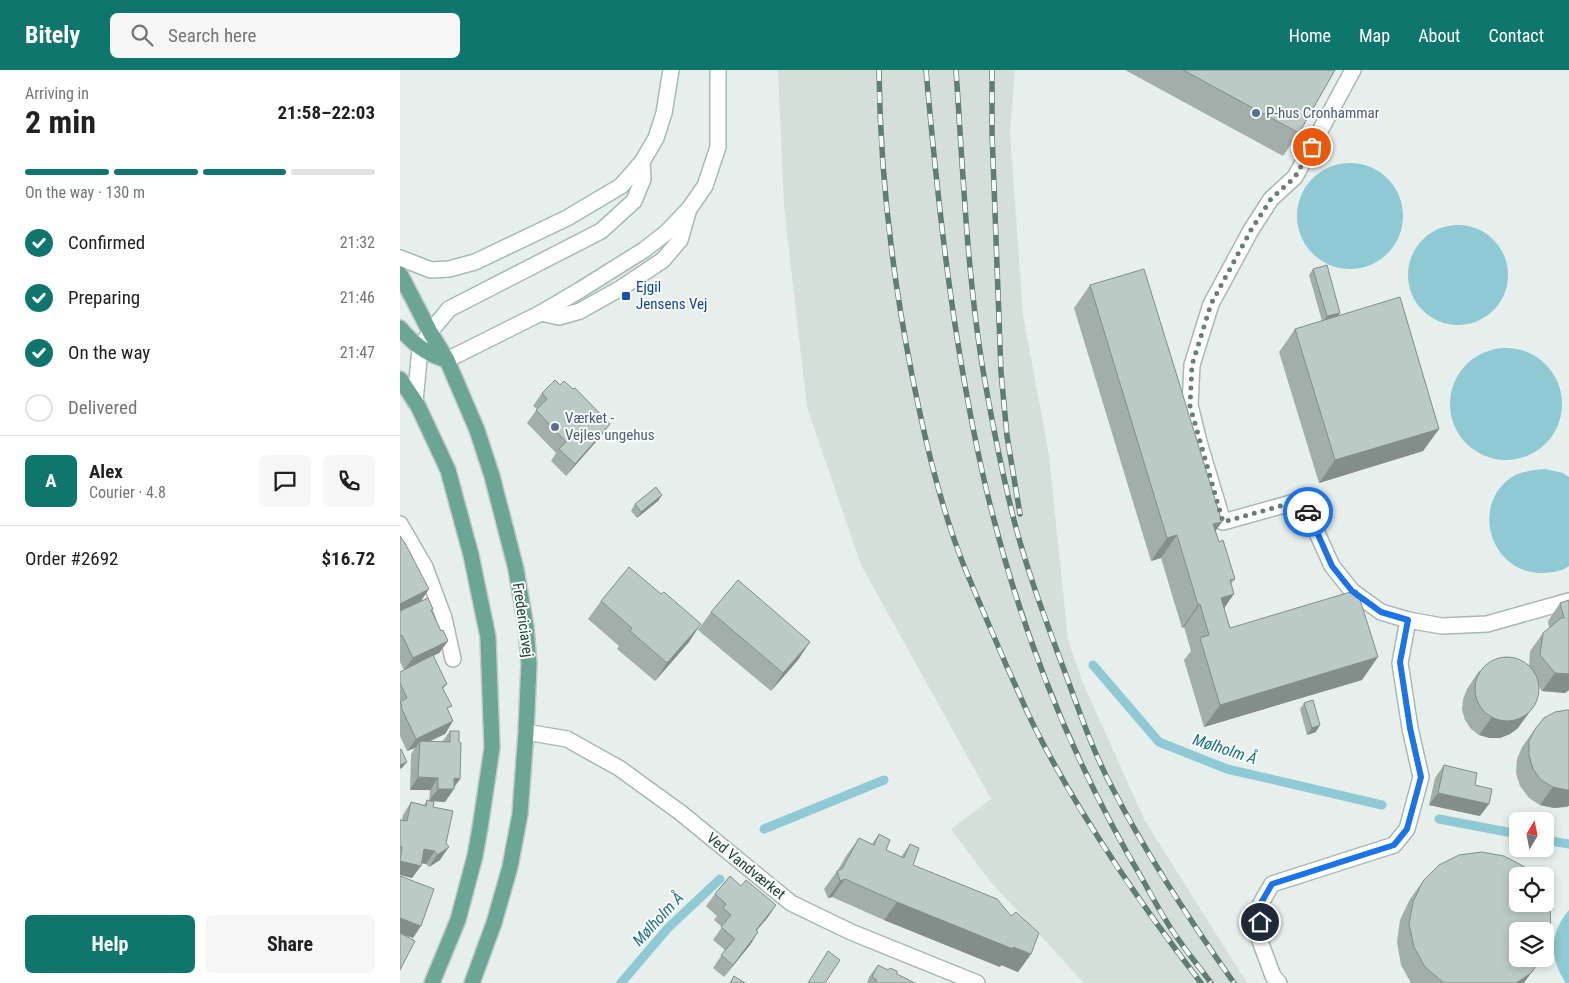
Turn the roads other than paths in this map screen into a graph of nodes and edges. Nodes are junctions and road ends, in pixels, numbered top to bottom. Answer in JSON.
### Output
{"nodes":[{"id":1,"x":672,"y":70,"type":"edge"},
{"id":2,"x":718,"y":70,"type":"edge"},
{"id":3,"x":1353,"y":70,"type":"edge"},
{"id":4,"x":642,"y":162,"type":"junction"},
{"id":5,"x":400,"y":258,"type":"edge"},
{"id":6,"x":400,"y":274,"type":"edge"},
{"id":7,"x":400,"y":328,"type":"edge"},
{"id":8,"x":430,"y":332,"type":"junction"},
{"id":9,"x":420,"y":348,"type":"junction"},
{"id":10,"x":447,"y":360,"type":"junction"},
{"id":11,"x":400,"y":379,"type":"edge"},
{"id":12,"x":415,"y":402,"type":"junction"},
{"id":13,"x":400,"y":524,"type":"edge"},
{"id":14,"x":1569,"y":601,"type":"edge"},
{"id":15,"x":1408,"y":620,"type":"junction"},
{"id":16,"x":453,"y":659,"type":"dead end"},
{"id":17,"x":526,"y":732,"type":"junction"},
{"id":18,"x":432,"y":983,"type":"edge"},
{"id":19,"x":472,"y":983,"type":"edge"},
{"id":20,"x":977,"y":983,"type":"edge"},
{"id":21,"x":1279,"y":983,"type":"edge"}],
"edges":[{"from":1,"to":4,"type":"main road"},
{"from":2,"to":10,"type":"main road"},
{"from":3,"to":15,"type":"main road"},
{"from":4,"to":5,"type":"main road"},
{"from":4,"to":8,"type":"main road"},
{"from":6,"to":8,"type":"main road","name":"Fredericiavej"},
{"from":7,"to":9,"type":"main road"},
{"from":8,"to":9,"type":"main road"},
{"from":8,"to":10,"type":"main road","name":"Fredericiavej"},
{"from":9,"to":10,"type":"main road"},
{"from":9,"to":12,"type":"main road"},
{"from":10,"to":17,"type":"main road","name":"Fredericiavej"},
{"from":11,"to":12,"type":"main road"},
{"from":12,"to":18,"type":"main road"},
{"from":13,"to":16,"type":"main road"},
{"from":14,"to":15,"type":"main road"},
{"from":15,"to":21,"type":"main road"},
{"from":17,"to":19,"type":"main road","name":"Fredericiavej"},
{"from":17,"to":20,"type":"main road","name":"Ved Vandværket"}]}
